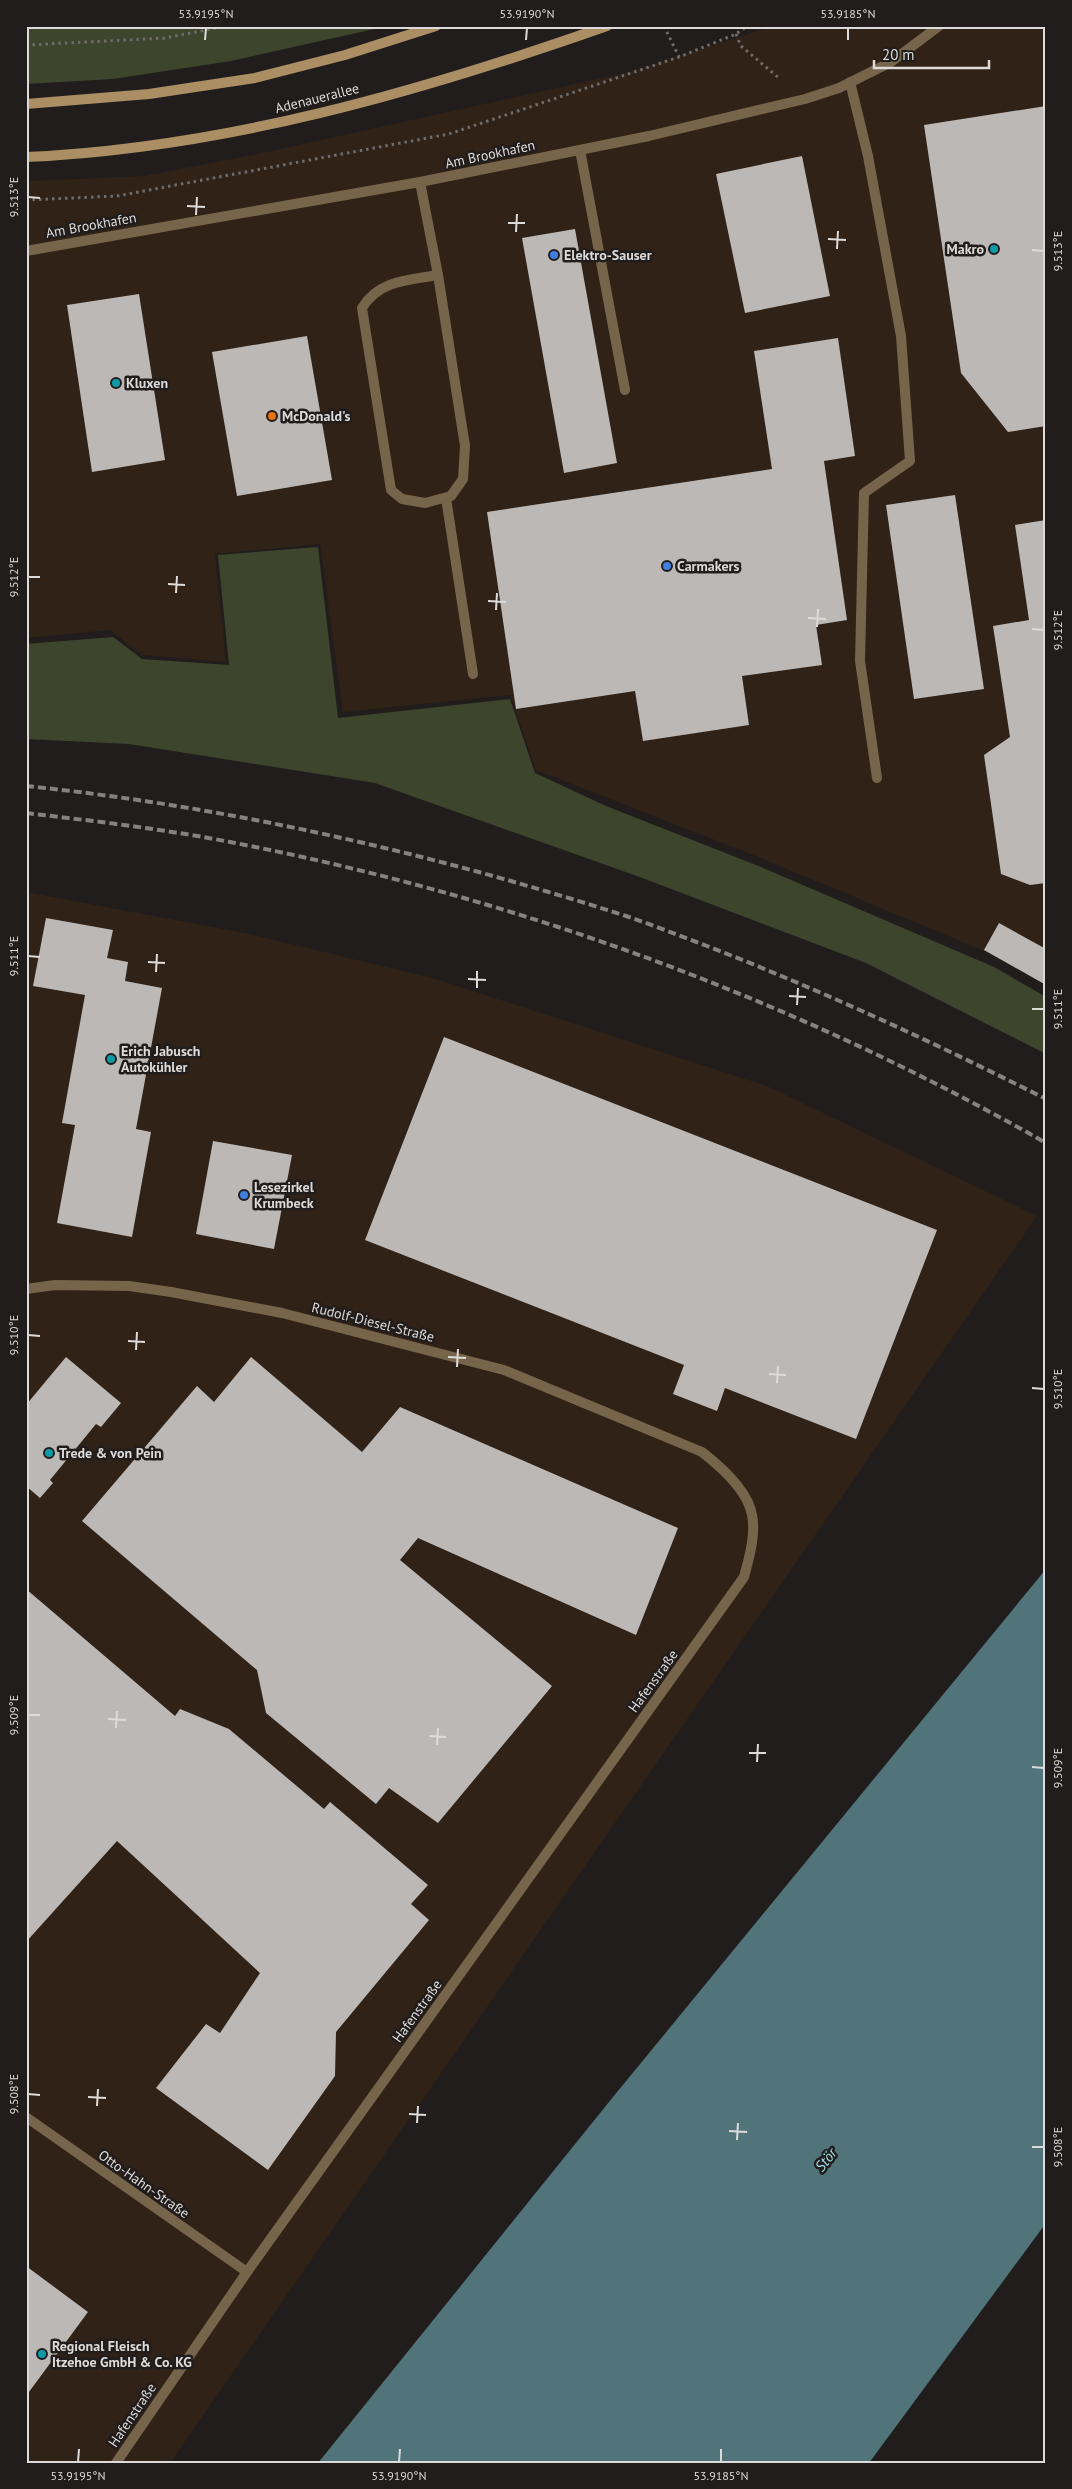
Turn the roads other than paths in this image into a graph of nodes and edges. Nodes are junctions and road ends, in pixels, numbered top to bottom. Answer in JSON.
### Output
{"nodes":[{"id":1,"x":436,"y":26,"type":"edge"},
{"id":2,"x":607,"y":26,"type":"edge"},
{"id":3,"x":939,"y":26,"type":"edge"},
{"id":4,"x":850,"y":82,"type":"junction"},
{"id":5,"x":26,"y":104,"type":"edge"},
{"id":6,"x":580,"y":150,"type":"junction"},
{"id":7,"x":26,"y":157,"type":"edge"},
{"id":8,"x":420,"y":182,"type":"junction"},
{"id":9,"x":26,"y":251,"type":"edge"},
{"id":10,"x":438,"y":275,"type":"junction"},
{"id":11,"x":626,"y":390,"type":"dead end"},
{"id":12,"x":446,"y":498,"type":"junction"},
{"id":13,"x":473,"y":674,"type":"dead end"},
{"id":14,"x":877,"y":778,"type":"dead end"},
{"id":15,"x":26,"y":1289,"type":"edge"},
{"id":16,"x":744,"y":1577,"type":"joint"},
{"id":17,"x":26,"y":2117,"type":"edge"},
{"id":18,"x":247,"y":2272,"type":"junction"},
{"id":19,"x":116,"y":2463,"type":"edge"}],
"edges":[{"from":1,"to":5,"type":"main road"},
{"from":2,"to":7,"type":"main road","name":"Adenauerallee"},
{"from":3,"to":4,"type":"street","name":"Am Brookhafen"},
{"from":4,"to":6,"type":"street","name":"Am Brookhafen"},
{"from":4,"to":14,"type":"street"},
{"from":6,"to":8,"type":"street","name":"Am Brookhafen"},
{"from":6,"to":11,"type":"street"},
{"from":8,"to":9,"type":"street","name":"Am Brookhafen"},
{"from":8,"to":10,"type":"street"},
{"from":10,"to":12,"type":"street"},
{"from":10,"to":12,"type":"street"},
{"from":12,"to":13,"type":"street"},
{"from":15,"to":16,"type":"street","name":"Rudolf-Diesel-Straße"},
{"from":16,"to":18,"type":"street","name":"Hafenstraße"},
{"from":17,"to":18,"type":"street","name":"Otto-Hahn-Straße"},
{"from":18,"to":19,"type":"street","name":"Hafenstraße"}]}
